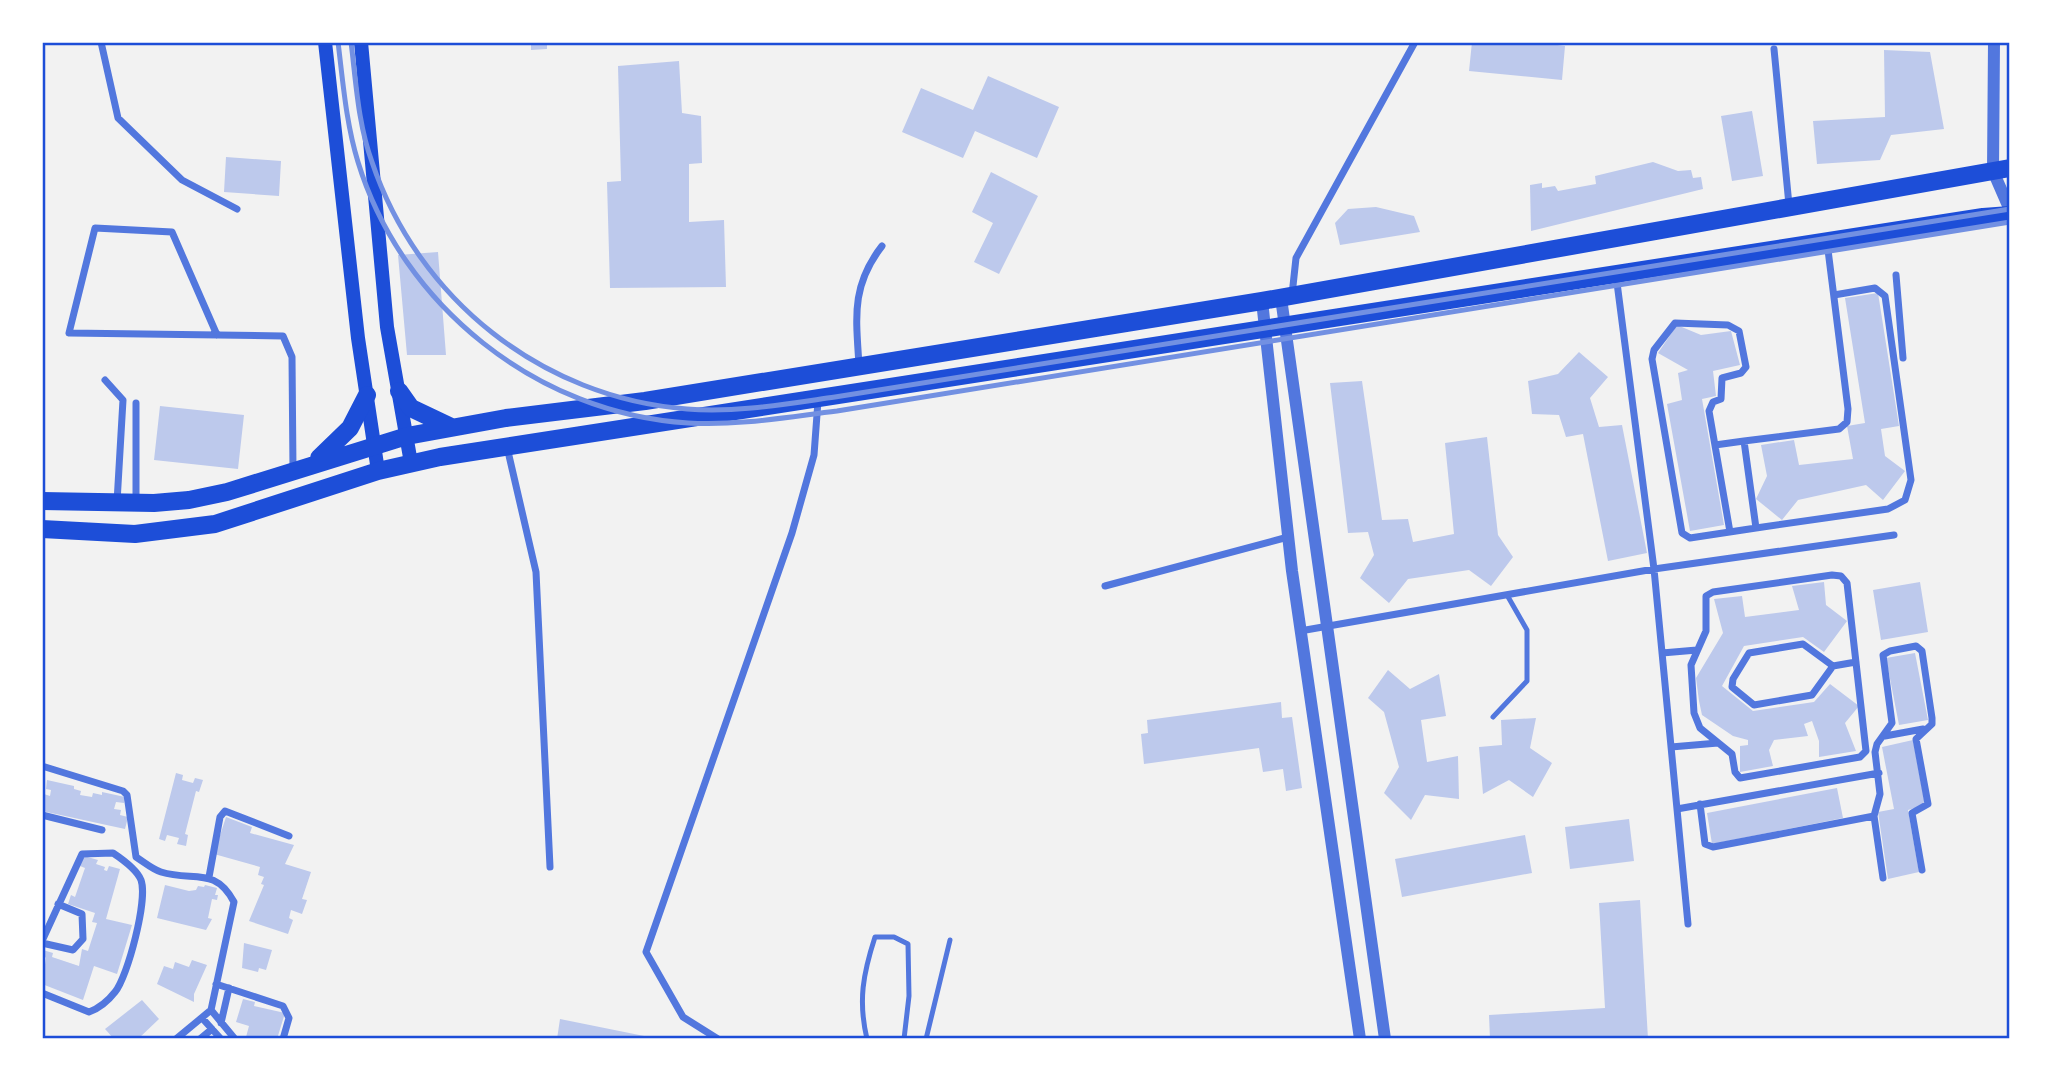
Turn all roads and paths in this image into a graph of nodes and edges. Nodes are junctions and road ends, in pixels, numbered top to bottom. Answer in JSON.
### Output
{"nodes":[{"id":1,"x":101,"y":42,"type":"edge"},
{"id":2,"x":325,"y":42,"type":"edge"},
{"id":3,"x":361,"y":42,"type":"edge"},
{"id":4,"x":1415,"y":42,"type":"edge"},
{"id":5,"x":1994,"y":42,"type":"edge"},
{"id":6,"x":1774,"y":49,"type":"dead end"},
{"id":7,"x":2002,"y":169,"type":"edge"},
{"id":8,"x":1790,"y":207,"type":"junction"},
{"id":9,"x":237,"y":209,"type":"dead end"},
{"id":10,"x":2010,"y":210,"type":"edge"},
{"id":11,"x":2010,"y":215,"type":"edge"},
{"id":12,"x":1826,"y":242,"type":"junction"},
{"id":13,"x":882,"y":246,"type":"dead end"},
{"id":14,"x":1616,"y":274,"type":"junction"},
{"id":15,"x":1896,"y":275,"type":"dead end"},
{"id":16,"x":1834,"y":295,"type":"junction"},
{"id":17,"x":1287,"y":296,"type":"junction"},
{"id":18,"x":1262,"y":301,"type":"junction"},
{"id":19,"x":1286,"y":326,"type":"junction"},
{"id":20,"x":1266,"y":329,"type":"junction"},
{"id":21,"x":217,"y":335,"type":"junction"},
{"id":22,"x":1903,"y":358,"type":"dead end"},
{"id":23,"x":859,"y":366,"type":"junction"},
{"id":24,"x":105,"y":380,"type":"dead end"},
{"id":25,"x":399,"y":391,"type":"junction"},
{"id":26,"x":367,"y":395,"type":"junction"},
{"id":27,"x":818,"y":396,"type":"junction"},
{"id":28,"x":135,"y":403,"type":"dead end"},
{"id":29,"x":443,"y":429,"type":"junction"},
{"id":30,"x":407,"y":436,"type":"junction"},
{"id":31,"x":1744,"y":441,"type":"junction"},
{"id":32,"x":374,"y":444,"type":"junction"},
{"id":33,"x":1715,"y":445,"type":"junction"},
{"id":34,"x":507,"y":447,"type":"junction"},
{"id":35,"x":411,"y":463,"type":"junction"},
{"id":36,"x":311,"y":464,"type":"junction"},
{"id":37,"x":292,"y":470,"type":"junction"},
{"id":38,"x":378,"y":471,"type":"junction"},
{"id":39,"x":42,"y":501,"type":"edge"},
{"id":40,"x":117,"y":502,"type":"junction"},
{"id":41,"x":136,"y":503,"type":"junction"},
{"id":42,"x":1756,"y":528,"type":"junction"},
{"id":43,"x":42,"y":529,"type":"edge"},
{"id":44,"x":1730,"y":532,"type":"junction"},
{"id":45,"x":1894,"y":536,"type":"dead end"},
{"id":46,"x":1288,"y":537,"type":"junction"},
{"id":47,"x":1654,"y":569,"type":"junction"},
{"id":48,"x":1105,"y":586,"type":"dead end"},
{"id":49,"x":1507,"y":595,"type":"junction"},
{"id":50,"x":1326,"y":628,"type":"junction"},
{"id":51,"x":1300,"y":631,"type":"junction"},
{"id":52,"x":1697,"y":650,"type":"junction"},
{"id":53,"x":1662,"y":653,"type":"junction"},
{"id":54,"x":1856,"y":662,"type":"junction"},
{"id":55,"x":1833,"y":666,"type":"junction"},
{"id":56,"x":1493,"y":717,"type":"dead end"},
{"id":57,"x":1928,"y":729,"type":"junction"},
{"id":58,"x":1885,"y":736,"type":"junction"},
{"id":59,"x":1718,"y":743,"type":"junction"},
{"id":60,"x":1671,"y":747,"type":"junction"},
{"id":61,"x":42,"y":766,"type":"edge"},
{"id":62,"x":1879,"y":773,"type":"junction"},
{"id":63,"x":1700,"y":804,"type":"junction"},
{"id":64,"x":1677,"y":809,"type":"junction"},
{"id":65,"x":42,"y":815,"type":"edge"},
{"id":66,"x":1874,"y":816,"type":"junction"},
{"id":67,"x":102,"y":830,"type":"dead end"},
{"id":68,"x":289,"y":836,"type":"dead end"},
{"id":69,"x":550,"y":867,"type":"dead end"},
{"id":70,"x":1922,"y":870,"type":"dead end"},
{"id":71,"x":209,"y":877,"type":"junction"},
{"id":72,"x":1883,"y":878,"type":"dead end"},
{"id":73,"x":58,"y":904,"type":"junction"},
{"id":74,"x":1688,"y":925,"type":"dead end"},
{"id":75,"x":950,"y":940,"type":"dead end"},
{"id":76,"x":42,"y":942,"type":"edge"},
{"id":77,"x":216,"y":984,"type":"junction"},
{"id":78,"x":229,"y":988,"type":"junction"},
{"id":79,"x":42,"y":993,"type":"edge"},
{"id":80,"x":211,"y":1010,"type":"junction"},
{"id":81,"x":202,"y":1018,"type":"junction"},
{"id":82,"x":221,"y":1023,"type":"junction"},
{"id":83,"x":212,"y":1029,"type":"junction"},
{"id":84,"x":176,"y":1039,"type":"edge"},
{"id":85,"x":200,"y":1039,"type":"edge"},
{"id":86,"x":221,"y":1039,"type":"edge"},
{"id":87,"x":235,"y":1039,"type":"edge"},
{"id":88,"x":283,"y":1039,"type":"edge"},
{"id":89,"x":718,"y":1039,"type":"edge"},
{"id":90,"x":867,"y":1039,"type":"edge"},
{"id":91,"x":904,"y":1039,"type":"edge"},
{"id":92,"x":926,"y":1039,"type":"edge"},
{"id":93,"x":1360,"y":1039,"type":"edge"},
{"id":94,"x":1385,"y":1039,"type":"edge"}],
"edges":[{"from":1,"to":9,"type":"street"},
{"from":2,"to":26,"type":"main road"},
{"from":3,"to":25,"type":"main road"},
{"from":4,"to":17,"type":"street"},
{"from":5,"to":7,"type":"street"},
{"from":6,"to":8,"type":"street"},
{"from":7,"to":8,"type":"main road"},
{"from":7,"to":10,"type":"street"},
{"from":8,"to":17,"type":"main road"},
{"from":11,"to":12,"type":"main road"},
{"from":12,"to":14,"type":"main road"},
{"from":12,"to":16,"type":"street"},
{"from":13,"to":23,"type":"street"},
{"from":14,"to":19,"type":"main road"},
{"from":14,"to":47,"type":"street"},
{"from":15,"to":22,"type":"street"},
{"from":16,"to":31,"type":"street"},
{"from":16,"to":42,"type":"street"},
{"from":17,"to":18,"type":"main road"},
{"from":17,"to":19,"type":"street"},
{"from":18,"to":20,"type":"street"},
{"from":18,"to":23,"type":"main road"},
{"from":19,"to":20,"type":"main road"},
{"from":19,"to":50,"type":"street"},
{"from":20,"to":27,"type":"main road"},
{"from":20,"to":46,"type":"street"},
{"from":21,"to":21,"type":"street"},
{"from":21,"to":37,"type":"street"},
{"from":23,"to":29,"type":"main road"},
{"from":24,"to":40,"type":"street"},
{"from":25,"to":29,"type":"main road"},
{"from":25,"to":30,"type":"main road"},
{"from":26,"to":32,"type":"main road"},
{"from":26,"to":36,"type":"main road"},
{"from":27,"to":34,"type":"main road"},
{"from":27,"to":89,"type":"street"},
{"from":28,"to":41,"type":"street"},
{"from":29,"to":30,"type":"main road"},
{"from":30,"to":32,"type":"main road"},
{"from":30,"to":35,"type":"main road"},
{"from":31,"to":33,"type":"street"},
{"from":31,"to":42,"type":"street"},
{"from":32,"to":36,"type":"main road"},
{"from":32,"to":38,"type":"main road"},
{"from":33,"to":44,"type":"street"},
{"from":33,"to":44,"type":"street"},
{"from":34,"to":35,"type":"main road"},
{"from":34,"to":69,"type":"street"},
{"from":35,"to":38,"type":"main road"},
{"from":36,"to":37,"type":"main road"},
{"from":37,"to":41,"type":"main road"},
{"from":38,"to":43,"type":"main road"},
{"from":39,"to":40,"type":"main road"},
{"from":40,"to":41,"type":"main road"},
{"from":42,"to":44,"type":"street"},
{"from":45,"to":47,"type":"street"},
{"from":46,"to":48,"type":"street"},
{"from":46,"to":51,"type":"street"},
{"from":47,"to":49,"type":"street"},
{"from":47,"to":53,"type":"street"},
{"from":49,"to":50,"type":"street"},
{"from":49,"to":56,"type":"lane"},
{"from":50,"to":51,"type":"street"},
{"from":50,"to":94,"type":"street"},
{"from":51,"to":93,"type":"street"},
{"from":52,"to":53,"type":"street"},
{"from":52,"to":54,"type":"street"},
{"from":52,"to":59,"type":"street"},
{"from":53,"to":60,"type":"street"},
{"from":54,"to":55,"type":"street"},
{"from":54,"to":59,"type":"street"},
{"from":55,"to":55,"type":"street"},
{"from":57,"to":58,"type":"street"},
{"from":57,"to":58,"type":"street"},
{"from":57,"to":70,"type":"street"},
{"from":58,"to":62,"type":"street"},
{"from":59,"to":60,"type":"street"},
{"from":60,"to":64,"type":"street"},
{"from":61,"to":71,"type":"street"},
{"from":62,"to":63,"type":"street"},
{"from":62,"to":66,"type":"street"},
{"from":63,"to":64,"type":"street"},
{"from":63,"to":66,"type":"street"},
{"from":64,"to":74,"type":"street"},
{"from":65,"to":67,"type":"street"},
{"from":66,"to":72,"type":"street"},
{"from":68,"to":71,"type":"street"},
{"from":71,"to":77,"type":"street"},
{"from":73,"to":76,"type":"street"},
{"from":73,"to":76,"type":"street"},
{"from":73,"to":79,"type":"street"},
{"from":75,"to":92,"type":"lane"},
{"from":77,"to":78,"type":"street"},
{"from":77,"to":80,"type":"street"},
{"from":78,"to":82,"type":"street"},
{"from":78,"to":88,"type":"street"},
{"from":80,"to":81,"type":"street"},
{"from":80,"to":82,"type":"street"},
{"from":81,"to":83,"type":"street"},
{"from":81,"to":84,"type":"street"},
{"from":82,"to":87,"type":"street"},
{"from":83,"to":85,"type":"street"},
{"from":83,"to":86,"type":"street"},
{"from":90,"to":91,"type":"lane"}]}
